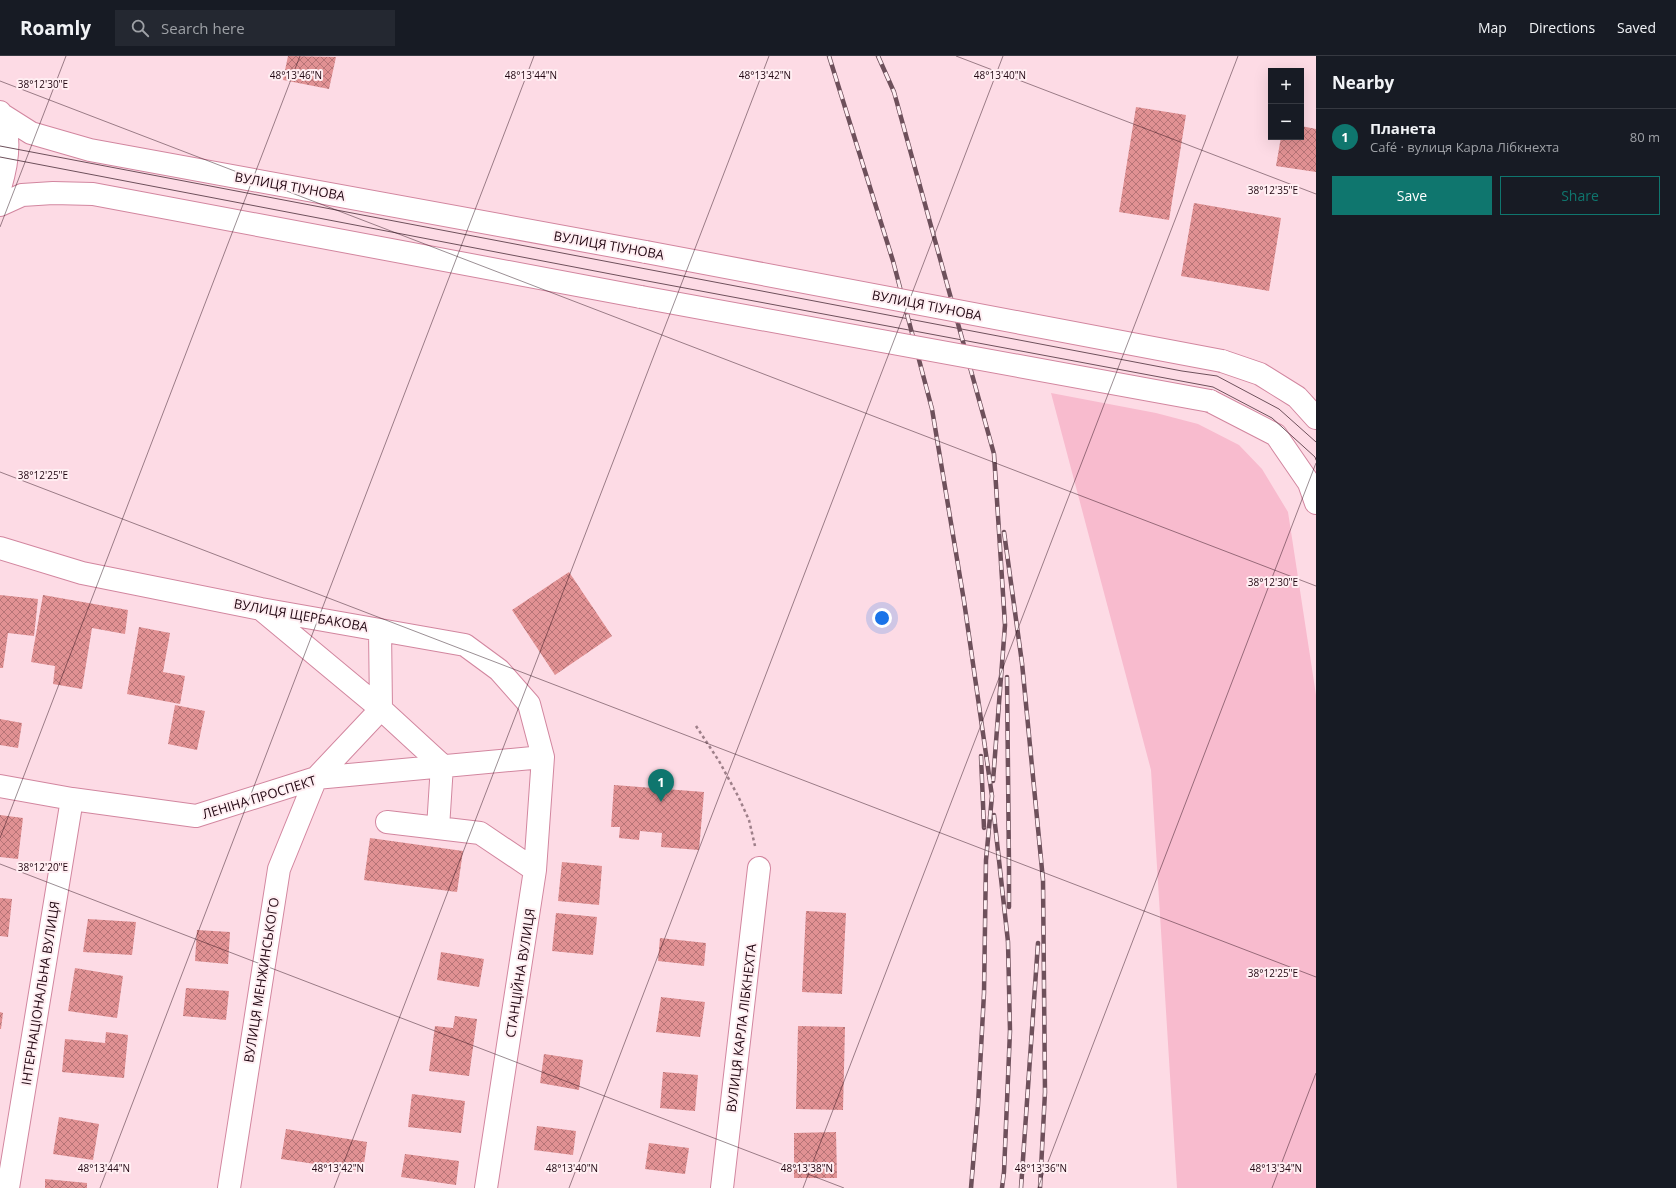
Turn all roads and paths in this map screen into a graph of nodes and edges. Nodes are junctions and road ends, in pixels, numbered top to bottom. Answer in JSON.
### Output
{"nodes":[{"id":1,"x":1,"y":113,"type":"edge"},
{"id":2,"x":0,"y":188,"type":"edge"},
{"id":3,"x":0,"y":205,"type":"edge"},
{"id":4,"x":1316,"y":418,"type":"edge"},
{"id":5,"x":1316,"y":503,"type":"edge"},
{"id":6,"x":0,"y":548,"type":"edge"},
{"id":7,"x":261,"y":609,"type":"junction"},
{"id":8,"x":380,"y":630,"type":"junction"},
{"id":9,"x":381,"y":709,"type":"junction"},
{"id":10,"x":696,"y":726,"type":"dead end"},
{"id":11,"x":543,"y":757,"type":"junction"},
{"id":12,"x":442,"y":765,"type":"junction"},
{"id":13,"x":316,"y":778,"type":"junction"},
{"id":14,"x":0,"y":786,"type":"edge"},
{"id":15,"x":72,"y":799,"type":"junction"},
{"id":16,"x":387,"y":822,"type":"dead end"},
{"id":17,"x":438,"y":828,"type":"junction"},
{"id":18,"x":759,"y":868,"type":"joint"},
{"id":19,"x":535,"y":870,"type":"junction"},
{"id":20,"x":8,"y":1188,"type":"edge"},
{"id":21,"x":229,"y":1188,"type":"edge"},
{"id":22,"x":486,"y":1188,"type":"edge"},
{"id":23,"x":722,"y":1188,"type":"edge"}],
"edges":[{"from":1,"to":2,"type":"street"},
{"from":1,"to":4,"type":"street","name":"ВУЛИЦЯ ТІУНОВА","bridge":true},
{"from":3,"to":5,"type":"street","bridge":true},
{"from":6,"to":7,"type":"street","name":"ВУЛИЦЯ ЩЕРБАКОВА"},
{"from":7,"to":8,"type":"street","name":"ВУЛИЦЯ ЩЕРБАКОВА"},
{"from":7,"to":9,"type":"street"},
{"from":8,"to":9,"type":"street"},
{"from":8,"to":11,"type":"street","name":"ВУЛИЦЯ ЩЕРБАКОВА"},
{"from":9,"to":12,"type":"street"},
{"from":9,"to":13,"type":"street"},
{"from":10,"to":18,"type":"path"},
{"from":11,"to":12,"type":"street","name":"ЛЕНІНА ПРОСПЕКТ"},
{"from":11,"to":19,"type":"street","name":"СТАНЦІЙНА ВУЛИЦЯ"},
{"from":12,"to":13,"type":"street","name":"ЛЕНІНА ПРОСПЕКТ"},
{"from":12,"to":17,"type":"street"},
{"from":13,"to":15,"type":"street","name":"ЛЕНІНА ПРОСПЕКТ"},
{"from":13,"to":21,"type":"street","name":"ВУЛИЦЯ МЕНЖИНСЬКОГО"},
{"from":14,"to":15,"type":"street","name":"ЛЕНІНА ПРОСПЕКТ"},
{"from":15,"to":20,"type":"street","name":"ІНТЕРНАЦІОНАЛЬНА ВУЛИЦЯ"},
{"from":16,"to":17,"type":"street"},
{"from":17,"to":19,"type":"street"},
{"from":18,"to":23,"type":"street","name":"ВУЛИЦЯ КАРЛА ЛІБКНЕХТА"},
{"from":19,"to":22,"type":"street","name":"СТАНЦІЙНА ВУЛИЦЯ"}]}
